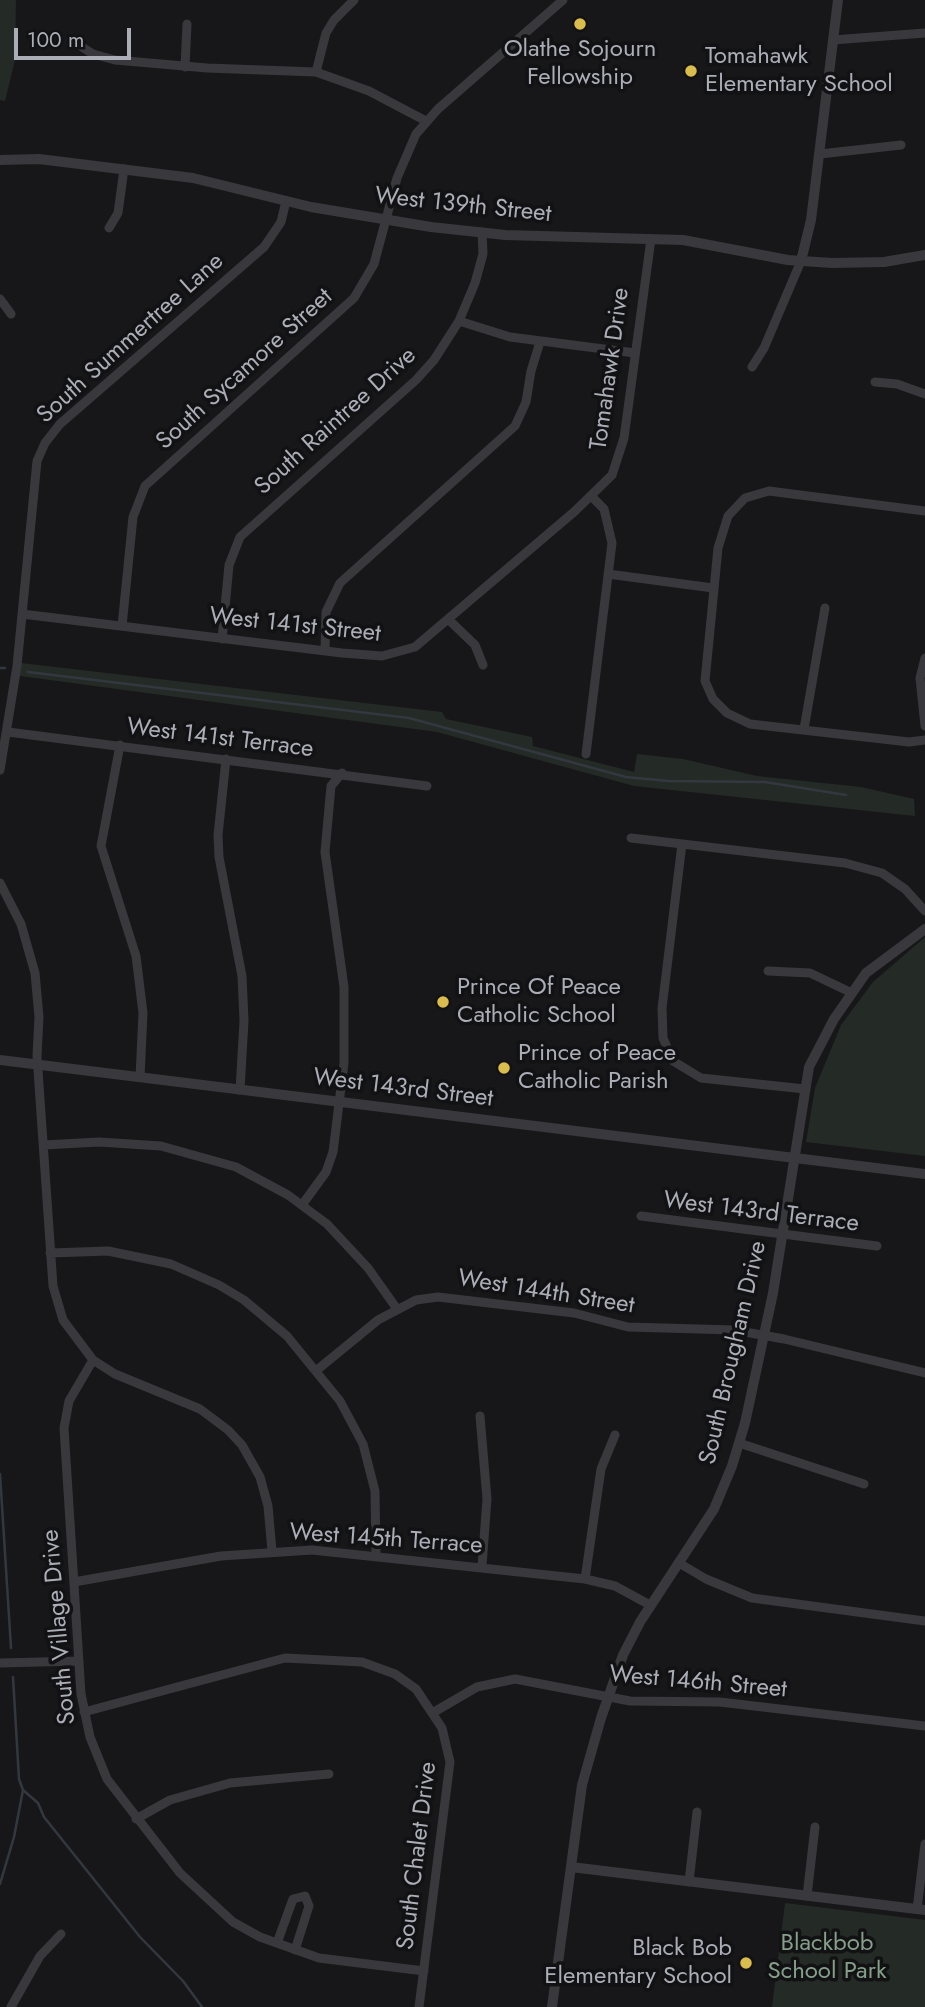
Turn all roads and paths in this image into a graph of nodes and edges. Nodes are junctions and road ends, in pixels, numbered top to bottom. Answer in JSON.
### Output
{"nodes":[{"id":1,"x":354,"y":0,"type":"edge"},
{"id":2,"x":563,"y":0,"type":"edge"},
{"id":3,"x":838,"y":0,"type":"edge"},
{"id":4,"x":187,"y":24,"type":"dead end"},
{"id":5,"x":925,"y":33,"type":"edge"},
{"id":6,"x":834,"y":40,"type":"junction"},
{"id":7,"x":82,"y":47,"type":"dead end"},
{"id":8,"x":185,"y":67,"type":"junction"},
{"id":9,"x":316,"y":72,"type":"junction"},
{"id":10,"x":426,"y":121,"type":"junction"},
{"id":11,"x":901,"y":145,"type":"dead end"},
{"id":12,"x":820,"y":154,"type":"junction"},
{"id":13,"x":0,"y":160,"type":"edge"},
{"id":14,"x":124,"y":169,"type":"junction"},
{"id":15,"x":286,"y":201,"type":"junction"},
{"id":16,"x":386,"y":221,"type":"junction"},
{"id":17,"x":109,"y":228,"type":"dead end"},
{"id":18,"x":482,"y":232,"type":"junction"},
{"id":19,"x":651,"y":239,"type":"junction"},
{"id":20,"x":925,"y":255,"type":"edge"},
{"id":21,"x":801,"y":261,"type":"junction"},
{"id":22,"x":0,"y":299,"type":"edge"},
{"id":23,"x":11,"y":314,"type":"dead end"},
{"id":24,"x":459,"y":321,"type":"junction"},
{"id":25,"x":540,"y":342,"type":"junction"},
{"id":26,"x":635,"y":353,"type":"junction"},
{"id":27,"x":752,"y":367,"type":"dead end"},
{"id":28,"x":875,"y":383,"type":"dead end"},
{"id":29,"x":925,"y":394,"type":"edge"},
{"id":30,"x":591,"y":496,"type":"junction"},
{"id":31,"x":925,"y":511,"type":"edge"},
{"id":32,"x":608,"y":573,"type":"junction"},
{"id":33,"x":713,"y":589,"type":"junction"},
{"id":34,"x":825,"y":608,"type":"dead end"},
{"id":35,"x":22,"y":614,"type":"junction"},
{"id":36,"x":449,"y":620,"type":"junction"},
{"id":37,"x":122,"y":626,"type":"junction"},
{"id":38,"x":222,"y":639,"type":"junction"},
{"id":39,"x":325,"y":651,"type":"junction"},
{"id":40,"x":925,"y":658,"type":"edge"},
{"id":41,"x":483,"y":665,"type":"dead end"},
{"id":42,"x":925,"y":726,"type":"edge"},
{"id":43,"x":804,"y":729,"type":"junction"},
{"id":44,"x":8,"y":732,"type":"junction"},
{"id":45,"x":925,"y":740,"type":"edge"},
{"id":46,"x":120,"y":746,"type":"junction"},
{"id":47,"x":586,"y":754,"type":"dead end"},
{"id":48,"x":226,"y":759,"type":"junction"},
{"id":49,"x":0,"y":770,"type":"edge"},
{"id":50,"x":342,"y":773,"type":"junction"},
{"id":51,"x":427,"y":786,"type":"dead end"},
{"id":52,"x":631,"y":838,"type":"dead end"},
{"id":53,"x":682,"y":844,"type":"junction"},
{"id":54,"x":0,"y":883,"type":"edge"},
{"id":55,"x":925,"y":911,"type":"edge"},
{"id":56,"x":925,"y":929,"type":"edge"},
{"id":57,"x":768,"y":971,"type":"dead end"},
{"id":58,"x":852,"y":993,"type":"junction"},
{"id":59,"x":0,"y":1060,"type":"edge"},
{"id":60,"x":38,"y":1065,"type":"junction"},
{"id":61,"x":140,"y":1077,"type":"junction"},
{"id":62,"x":805,"y":1089,"type":"junction"},
{"id":63,"x":240,"y":1090,"type":"junction"},
{"id":64,"x":340,"y":1102,"type":"junction"},
{"id":65,"x":44,"y":1145,"type":"junction"},
{"id":66,"x":794,"y":1158,"type":"junction"},
{"id":67,"x":925,"y":1174,"type":"edge"},
{"id":68,"x":302,"y":1205,"type":"junction"},
{"id":69,"x":641,"y":1216,"type":"dead end"},
{"id":70,"x":783,"y":1235,"type":"junction"},
{"id":71,"x":877,"y":1246,"type":"dead end"},
{"id":72,"x":50,"y":1253,"type":"junction"},
{"id":73,"x":397,"y":1309,"type":"junction"},
{"id":74,"x":765,"y":1335,"type":"junction"},
{"id":75,"x":93,"y":1360,"type":"junction"},
{"id":76,"x":317,"y":1370,"type":"junction"},
{"id":77,"x":925,"y":1373,"type":"edge"},
{"id":78,"x":480,"y":1416,"type":"dead end"},
{"id":79,"x":615,"y":1435,"type":"dead end"},
{"id":80,"x":739,"y":1443,"type":"junction"},
{"id":81,"x":864,"y":1484,"type":"dead end"},
{"id":82,"x":272,"y":1551,"type":"junction"},
{"id":83,"x":376,"y":1555,"type":"junction"},
{"id":84,"x":679,"y":1563,"type":"junction"},
{"id":85,"x":482,"y":1566,"type":"junction"},
{"id":86,"x":585,"y":1579,"type":"junction"},
{"id":87,"x":74,"y":1582,"type":"junction"},
{"id":88,"x":650,"y":1605,"type":"junction"},
{"id":89,"x":925,"y":1621,"type":"edge"},
{"id":90,"x":79,"y":1661,"type":"junction"},
{"id":91,"x":0,"y":1662,"type":"edge"},
{"id":92,"x":608,"y":1696,"type":"junction"},
{"id":93,"x":84,"y":1712,"type":"junction"},
{"id":94,"x":434,"y":1712,"type":"junction"},
{"id":95,"x":925,"y":1726,"type":"edge"},
{"id":96,"x":328,"y":1774,"type":"dead end"},
{"id":97,"x":697,"y":1812,"type":"dead end"},
{"id":98,"x":136,"y":1819,"type":"junction"},
{"id":99,"x":815,"y":1827,"type":"dead end"},
{"id":100,"x":925,"y":1844,"type":"edge"},
{"id":101,"x":570,"y":1867,"type":"junction"},
{"id":102,"x":689,"y":1882,"type":"junction"},
{"id":103,"x":807,"y":1896,"type":"junction"},
{"id":104,"x":921,"y":1909,"type":"edge"},
{"id":105,"x":61,"y":1934,"type":"dead end"},
{"id":106,"x":278,"y":1943,"type":"junction"},
{"id":107,"x":295,"y":1950,"type":"junction"},
{"id":108,"x":424,"y":1971,"type":"junction"},
{"id":109,"x":10,"y":2007,"type":"edge"},
{"id":110,"x":419,"y":2007,"type":"edge"},
{"id":111,"x":552,"y":2007,"type":"edge"}],
"edges":[{"from":1,"to":9,"type":"street"},
{"from":2,"to":10,"type":"street","name":"South Sycamore Street"},
{"from":3,"to":6,"type":"street"},
{"from":4,"to":8,"type":"street"},
{"from":5,"to":6,"type":"street"},
{"from":6,"to":12,"type":"street"},
{"from":7,"to":8,"type":"street"},
{"from":8,"to":9,"type":"street"},
{"from":9,"to":10,"type":"street"},
{"from":10,"to":16,"type":"street","name":"South Sycamore Street"},
{"from":11,"to":12,"type":"street"},
{"from":12,"to":21,"type":"street"},
{"from":13,"to":14,"type":"street","name":"West 139th Street"},
{"from":14,"to":15,"type":"street","name":"West 139th Street"},
{"from":14,"to":17,"type":"street"},
{"from":15,"to":16,"type":"street","name":"West 139th Street"},
{"from":15,"to":35,"type":"street","name":"South Summertree Lane"},
{"from":16,"to":18,"type":"street","name":"West 139th Street"},
{"from":16,"to":37,"type":"street","name":"South Sycamore Street"},
{"from":18,"to":19,"type":"street","name":"West 139th Street"},
{"from":18,"to":24,"type":"street","name":"South Raintree Drive"},
{"from":19,"to":21,"type":"street","name":"West 139th Street"},
{"from":19,"to":26,"type":"street","name":"Tomahawk Drive"},
{"from":20,"to":21,"type":"street","name":"West 139th Street"},
{"from":21,"to":27,"type":"street"},
{"from":22,"to":23,"type":"street"},
{"from":24,"to":25,"type":"street"},
{"from":24,"to":38,"type":"street","name":"South Raintree Drive"},
{"from":25,"to":26,"type":"street"},
{"from":25,"to":39,"type":"street"},
{"from":26,"to":30,"type":"street","name":"Tomahawk Drive"},
{"from":28,"to":29,"type":"street"},
{"from":30,"to":32,"type":"street"},
{"from":30,"to":36,"type":"street","name":"West 141st Street"},
{"from":31,"to":33,"type":"street"},
{"from":32,"to":33,"type":"street"},
{"from":32,"to":47,"type":"street"},
{"from":33,"to":43,"type":"street"},
{"from":34,"to":43,"type":"street"},
{"from":35,"to":37,"type":"street","name":"West 141st Street"},
{"from":35,"to":44,"type":"street","name":"South Summertree Lane"},
{"from":36,"to":39,"type":"street","name":"West 141st Street"},
{"from":36,"to":41,"type":"street"},
{"from":37,"to":38,"type":"street","name":"West 141st Street"},
{"from":38,"to":39,"type":"street","name":"West 141st Street"},
{"from":40,"to":42,"type":"street"},
{"from":43,"to":45,"type":"street"},
{"from":44,"to":46,"type":"street","name":"West 141st Terrace"},
{"from":44,"to":49,"type":"street","name":"South Summertree Lane"},
{"from":46,"to":48,"type":"street","name":"West 141st Terrace"},
{"from":46,"to":61,"type":"street"},
{"from":48,"to":50,"type":"street","name":"West 141st Terrace"},
{"from":48,"to":63,"type":"street"},
{"from":50,"to":51,"type":"street","name":"West 141st Terrace"},
{"from":50,"to":64,"type":"street"},
{"from":52,"to":53,"type":"street"},
{"from":53,"to":55,"type":"street"},
{"from":53,"to":62,"type":"street"},
{"from":54,"to":60,"type":"street"},
{"from":56,"to":58,"type":"street","name":"South Brougham Drive"},
{"from":57,"to":58,"type":"street"},
{"from":58,"to":62,"type":"street","name":"South Brougham Drive"},
{"from":59,"to":60,"type":"street","name":"West 143rd Street"},
{"from":60,"to":61,"type":"street","name":"West 143rd Street"},
{"from":60,"to":65,"type":"street"},
{"from":61,"to":63,"type":"street","name":"West 143rd Street"},
{"from":62,"to":66,"type":"street","name":"South Brougham Drive"},
{"from":63,"to":64,"type":"street","name":"West 143rd Street"},
{"from":64,"to":66,"type":"street","name":"West 143rd Street"},
{"from":64,"to":68,"type":"street"},
{"from":65,"to":68,"type":"street"},
{"from":65,"to":72,"type":"street"},
{"from":66,"to":67,"type":"street","name":"West 143rd Street"},
{"from":66,"to":70,"type":"street","name":"South Brougham Drive"},
{"from":68,"to":73,"type":"street"},
{"from":69,"to":70,"type":"street","name":"West 143rd Terrace"},
{"from":70,"to":71,"type":"street","name":"West 143rd Terrace"},
{"from":70,"to":74,"type":"street","name":"South Brougham Drive"},
{"from":72,"to":75,"type":"street"},
{"from":72,"to":76,"type":"street"},
{"from":73,"to":74,"type":"street","name":"West 144th Street"},
{"from":73,"to":76,"type":"street","name":"West 144th Street"},
{"from":74,"to":77,"type":"street","name":"West 144th Street"},
{"from":74,"to":80,"type":"street","name":"South Brougham Drive"},
{"from":75,"to":82,"type":"street"},
{"from":75,"to":87,"type":"street","name":"South Village Drive"},
{"from":76,"to":83,"type":"street"},
{"from":78,"to":85,"type":"street"},
{"from":79,"to":86,"type":"street"},
{"from":80,"to":81,"type":"street"},
{"from":80,"to":84,"type":"street","name":"South Brougham Drive"},
{"from":82,"to":83,"type":"street","name":"West 145th Terrace"},
{"from":82,"to":87,"type":"street","name":"West 145th Terrace"},
{"from":83,"to":85,"type":"street","name":"West 145th Terrace"},
{"from":84,"to":88,"type":"street","name":"South Brougham Drive"},
{"from":84,"to":89,"type":"street"},
{"from":85,"to":86,"type":"street","name":"West 145th Terrace"},
{"from":86,"to":88,"type":"street","name":"West 145th Terrace"},
{"from":87,"to":90,"type":"street","name":"South Village Drive"},
{"from":88,"to":92,"type":"street","name":"South Brougham Drive"},
{"from":90,"to":91,"type":"street"},
{"from":90,"to":93,"type":"street","name":"South Village Drive"},
{"from":92,"to":94,"type":"street","name":"West 146th Street"},
{"from":92,"to":95,"type":"street","name":"West 146th Street"},
{"from":92,"to":101,"type":"street","name":"South Brougham Drive"},
{"from":93,"to":94,"type":"street","name":"South Chalet Drive"},
{"from":93,"to":98,"type":"street","name":"South Village Drive"},
{"from":94,"to":108,"type":"street","name":"South Chalet Drive"},
{"from":96,"to":98,"type":"street"},
{"from":97,"to":102,"type":"street"},
{"from":98,"to":106,"type":"street","name":"South Village Drive"},
{"from":99,"to":103,"type":"street"},
{"from":100,"to":104,"type":"street"},
{"from":101,"to":102,"type":"street"},
{"from":101,"to":111,"type":"street","name":"South Brougham Drive"},
{"from":102,"to":103,"type":"street"},
{"from":103,"to":104,"type":"street"},
{"from":105,"to":109,"type":"street"},
{"from":106,"to":107,"type":"street","name":"South Village Drive"},
{"from":106,"to":107,"type":"street"},
{"from":107,"to":108,"type":"street","name":"South Village Drive"},
{"from":108,"to":110,"type":"street","name":"South Chalet Drive"}]}
